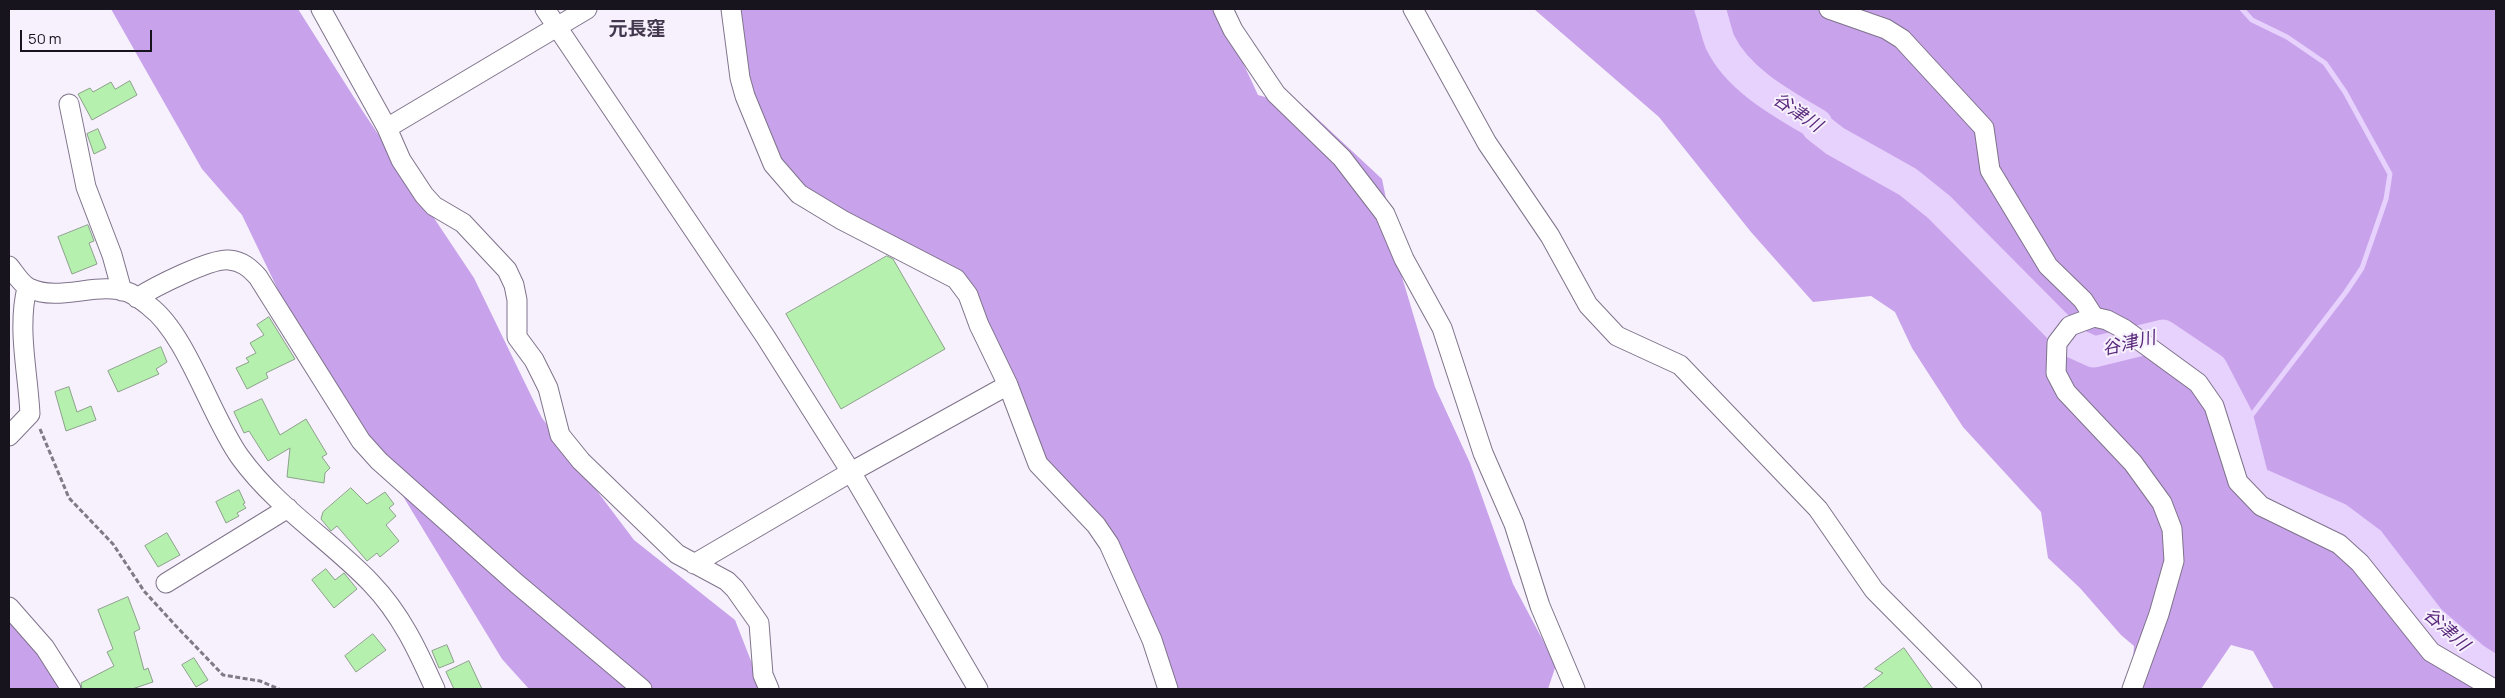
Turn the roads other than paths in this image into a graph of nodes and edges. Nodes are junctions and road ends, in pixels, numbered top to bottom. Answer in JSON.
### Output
{"nodes":[{"id":1,"x":321,"y":9,"type":"edge"},
{"id":2,"x":544,"y":9,"type":"edge"},
{"id":3,"x":587,"y":9,"type":"edge"},
{"id":4,"x":731,"y":9,"type":"edge"},
{"id":5,"x":1222,"y":9,"type":"edge"},
{"id":6,"x":1414,"y":9,"type":"edge"},
{"id":7,"x":1829,"y":9,"type":"edge"},
{"id":8,"x":557,"y":27,"type":"junction"},
{"id":9,"x":69,"y":104,"type":"dead end"},
{"id":10,"x":387,"y":128,"type":"junction"},
{"id":11,"x":9,"y":266,"type":"edge"},
{"id":12,"x":27,"y":288,"type":"junction"},
{"id":13,"x":130,"y":295,"type":"junction"},
{"id":14,"x":2094,"y":317,"type":"junction"},
{"id":15,"x":1008,"y":386,"type":"junction"},
{"id":16,"x":9,"y":436,"type":"edge"},
{"id":17,"x":851,"y":472,"type":"junction"},
{"id":18,"x":288,"y":508,"type":"junction"},
{"id":19,"x":694,"y":564,"type":"junction"},
{"id":20,"x":166,"y":583,"type":"dead end"},
{"id":21,"x":9,"y":607,"type":"edge"},
{"id":22,"x":71,"y":689,"type":"edge"},
{"id":23,"x":435,"y":689,"type":"edge"},
{"id":24,"x":642,"y":689,"type":"edge"},
{"id":25,"x":769,"y":689,"type":"edge"},
{"id":26,"x":978,"y":689,"type":"edge"},
{"id":27,"x":1168,"y":689,"type":"edge"},
{"id":28,"x":1575,"y":689,"type":"edge"},
{"id":29,"x":1972,"y":689,"type":"edge"},
{"id":30,"x":2132,"y":689,"type":"edge"},
{"id":31,"x":2494,"y":689,"type":"edge"}],
"edges":[{"from":1,"to":10,"type":"street"},
{"from":2,"to":8,"type":"street"},
{"from":3,"to":8,"type":"street"},
{"from":4,"to":15,"type":"street"},
{"from":5,"to":28,"type":"street"},
{"from":6,"to":29,"type":"street"},
{"from":7,"to":14,"type":"street"},
{"from":8,"to":10,"type":"street"},
{"from":8,"to":17,"type":"street"},
{"from":9,"to":13,"type":"street"},
{"from":10,"to":19,"type":"street"},
{"from":11,"to":12,"type":"street"},
{"from":12,"to":13,"type":"street"},
{"from":12,"to":16,"type":"street"},
{"from":13,"to":18,"type":"street"},
{"from":13,"to":24,"type":"street"},
{"from":14,"to":30,"type":"street"},
{"from":14,"to":31,"type":"street"},
{"from":15,"to":17,"type":"street"},
{"from":15,"to":27,"type":"street"},
{"from":17,"to":19,"type":"street"},
{"from":17,"to":26,"type":"street"},
{"from":18,"to":20,"type":"street"},
{"from":18,"to":23,"type":"street"},
{"from":19,"to":25,"type":"street"},
{"from":21,"to":22,"type":"street"}]}
